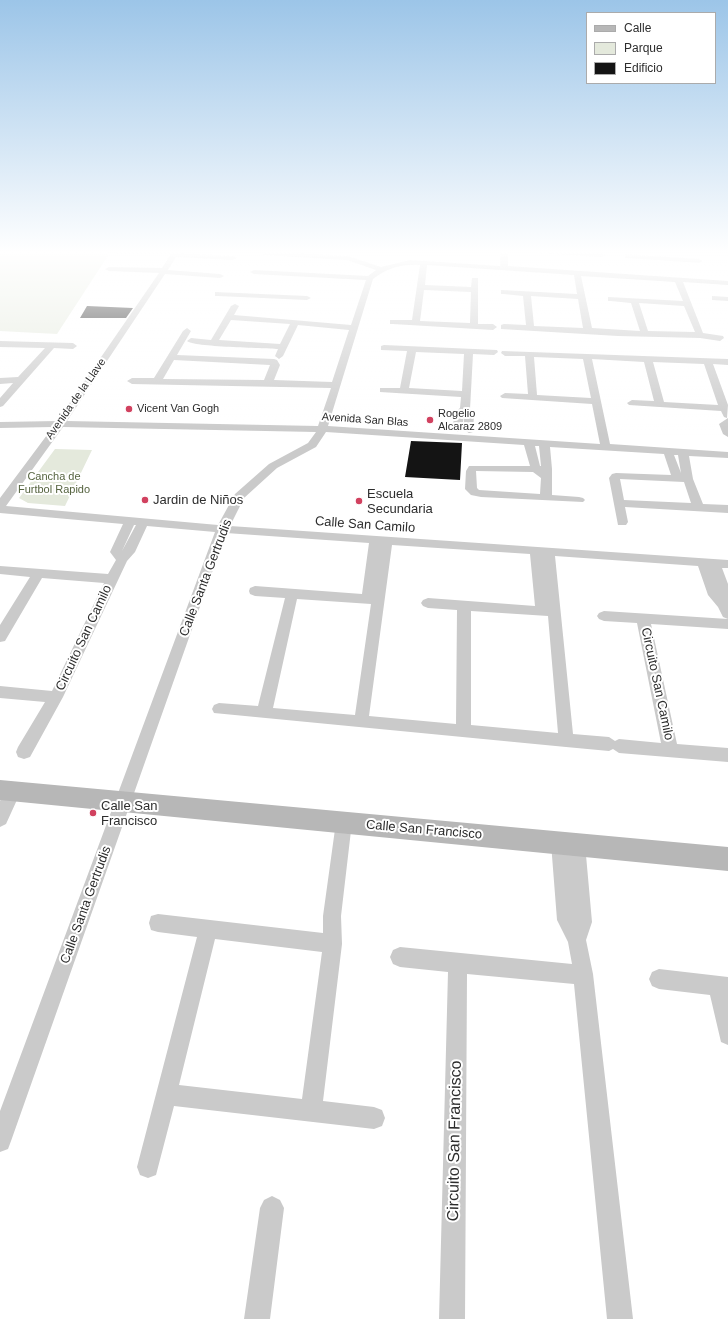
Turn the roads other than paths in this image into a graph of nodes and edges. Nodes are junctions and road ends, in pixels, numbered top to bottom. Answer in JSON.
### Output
{"nodes":[{"id":1,"x":135,"y":313,"type":"edge"},
{"id":2,"x":231,"y":313,"type":"edge"},
{"id":3,"x":361,"y":313,"type":"edge"},
{"id":4,"x":419,"y":313,"type":"edge"},
{"id":5,"x":474,"y":313,"type":"edge"},
{"id":6,"x":529,"y":313,"type":"edge"},
{"id":7,"x":584,"y":313,"type":"edge"},
{"id":8,"x":638,"y":313,"type":"edge"},
{"id":9,"x":691,"y":313,"type":"edge"},
{"id":10,"x":228,"y":317,"type":"junction"},
{"id":11,"x":295,"y":322,"type":"junction"},
{"id":12,"x":393,"y":322,"type":"dead end"},
{"id":13,"x":416,"y":323,"type":"junction"},
{"id":14,"x":355,"y":325,"type":"junction"},
{"id":15,"x":474,"y":326,"type":"junction"},
{"id":16,"x":493,"y":327,"type":"dead end"},
{"id":17,"x":504,"y":328,"type":"dead end"},
{"id":18,"x":530,"y":329,"type":"junction"},
{"id":19,"x":187,"y":331,"type":"dead end"},
{"id":20,"x":588,"y":331,"type":"junction"},
{"id":21,"x":645,"y":334,"type":"junction"},
{"id":22,"x":700,"y":335,"type":"junction"},
{"id":23,"x":720,"y":338,"type":"dead end"},
{"id":24,"x":191,"y":341,"type":"dead end"},
{"id":25,"x":213,"y":343,"type":"junction"},
{"id":26,"x":0,"y":344,"type":"edge"},
{"id":27,"x":51,"y":346,"type":"junction"},
{"id":28,"x":72,"y":346,"type":"dead end"},
{"id":29,"x":283,"y":347,"type":"junction"},
{"id":30,"x":384,"y":348,"type":"dead end"},
{"id":31,"x":412,"y":349,"type":"junction"},
{"id":32,"x":469,"y":351,"type":"junction"},
{"id":33,"x":494,"y":352,"type":"dead end"},
{"id":34,"x":506,"y":353,"type":"dead end"},
{"id":35,"x":529,"y":354,"type":"junction"},
{"id":36,"x":587,"y":356,"type":"junction"},
{"id":37,"x":172,"y":357,"type":"junction"},
{"id":38,"x":278,"y":358,"type":"dead end"},
{"id":39,"x":648,"y":359,"type":"junction"},
{"id":40,"x":707,"y":361,"type":"junction"},
{"id":41,"x":728,"y":362,"type":"edge"},
{"id":42,"x":21,"y":380,"type":"junction"},
{"id":43,"x":0,"y":381,"type":"edge"},
{"id":44,"x":132,"y":381,"type":"dead end"},
{"id":45,"x":157,"y":381,"type":"junction"},
{"id":46,"x":268,"y":382,"type":"junction"},
{"id":47,"x":336,"y":383,"type":"junction"},
{"id":48,"x":383,"y":390,"type":"dead end"},
{"id":49,"x":404,"y":391,"type":"junction"},
{"id":50,"x":466,"y":394,"type":"junction"},
{"id":51,"x":505,"y":396,"type":"dead end"},
{"id":52,"x":533,"y":398,"type":"junction"},
{"id":53,"x":592,"y":401,"type":"junction"},
{"id":54,"x":632,"y":403,"type":"dead end"},
{"id":55,"x":0,"y":404,"type":"edge"},
{"id":56,"x":660,"y":404,"type":"junction"},
{"id":57,"x":726,"y":412,"type":"edge"},
{"id":58,"x":0,"y":416,"type":"edge"},
{"id":59,"x":63,"y":420,"type":"junction"},
{"id":60,"x":728,"y":421,"type":"edge"},
{"id":61,"x":0,"y":424,"type":"edge"},
{"id":62,"x":322,"y":426,"type":"junction"},
{"id":63,"x":463,"y":430,"type":"junction"},
{"id":64,"x":728,"y":434,"type":"edge"},
{"id":65,"x":529,"y":443,"type":"junction"},
{"id":66,"x":600,"y":443,"type":"junction"},
{"id":67,"x":544,"y":444,"type":"junction"},
{"id":68,"x":728,"y":446,"type":"edge"},
{"id":69,"x":668,"y":452,"type":"junction"},
{"id":70,"x":683,"y":452,"type":"junction"},
{"id":71,"x":728,"y":455,"type":"edge"},
{"id":72,"x":536,"y":469,"type":"junction"},
{"id":73,"x":546,"y":474,"type":"junction"},
{"id":74,"x":683,"y":478,"type":"junction"},
{"id":75,"x":546,"y":498,"type":"junction"},
{"id":76,"x":579,"y":500,"type":"dead end"},
{"id":77,"x":619,"y":503,"type":"junction"},
{"id":78,"x":0,"y":506,"type":"edge"},
{"id":79,"x":698,"y":508,"type":"junction"},
{"id":80,"x":728,"y":509,"type":"edge"},
{"id":81,"x":0,"y":510,"type":"edge"},
{"id":82,"x":130,"y":521,"type":"junction"},
{"id":83,"x":143,"y":522,"type":"junction"},
{"id":84,"x":622,"y":522,"type":"dead end"},
{"id":85,"x":222,"y":529,"type":"junction"},
{"id":86,"x":381,"y":540,"type":"junction"},
{"id":87,"x":542,"y":551,"type":"junction"},
{"id":88,"x":122,"y":559,"type":"junction"},
{"id":89,"x":709,"y":563,"type":"junction"},
{"id":90,"x":728,"y":564,"type":"edge"},
{"id":91,"x":5,"y":571,"type":"edge"},
{"id":92,"x":38,"y":573,"type":"junction"},
{"id":93,"x":0,"y":579,"type":"edge"},
{"id":94,"x":112,"y":579,"type":"junction"},
{"id":95,"x":255,"y":591,"type":"dead end"},
{"id":96,"x":292,"y":594,"type":"junction"},
{"id":97,"x":373,"y":599,"type":"junction"},
{"id":98,"x":428,"y":603,"type":"dead end"},
{"id":99,"x":464,"y":606,"type":"junction"},
{"id":100,"x":725,"y":609,"type":"edge"},
{"id":101,"x":548,"y":612,"type":"junction"},
{"id":102,"x":604,"y":616,"type":"dead end"},
{"id":103,"x":5,"y":618,"type":"edge"},
{"id":104,"x":643,"y":618,"type":"junction"},
{"id":105,"x":728,"y":624,"type":"edge"},
{"id":106,"x":0,"y":637,"type":"edge"},
{"id":107,"x":0,"y":692,"type":"edge"},
{"id":108,"x":56,"y":697,"type":"junction"},
{"id":109,"x":219,"y":709,"type":"dead end"},
{"id":110,"x":264,"y":713,"type":"junction"},
{"id":111,"x":361,"y":722,"type":"junction"},
{"id":112,"x":463,"y":731,"type":"junction"},
{"id":113,"x":566,"y":741,"type":"junction"},
{"id":114,"x":670,"y":750,"type":"junction"},
{"id":115,"x":24,"y":752,"type":"dead end"},
{"id":116,"x":728,"y":755,"type":"edge"},
{"id":117,"x":6,"y":790,"type":"edge"},
{"id":118,"x":123,"y":801,"type":"junction"},
{"id":119,"x":0,"y":819,"type":"edge"},
{"id":120,"x":344,"y":822,"type":"junction"},
{"id":121,"x":568,"y":844,"type":"junction"},
{"id":122,"x":728,"y":859,"type":"edge"},
{"id":123,"x":158,"y":923,"type":"dead end"},
{"id":124,"x":208,"y":929,"type":"junction"},
{"id":125,"x":334,"y":944,"type":"junction"},
{"id":126,"x":400,"y":957,"type":"dead end"},
{"id":127,"x":458,"y":963,"type":"junction"},
{"id":128,"x":583,"y":974,"type":"junction"},
{"id":129,"x":659,"y":980,"type":"dead end"},
{"id":130,"x":723,"y":986,"type":"edge"},
{"id":131,"x":728,"y":1035,"type":"edge"},
{"id":132,"x":166,"y":1094,"type":"junction"},
{"id":133,"x":311,"y":1111,"type":"junction"},
{"id":134,"x":374,"y":1118,"type":"dead end"},
{"id":135,"x":0,"y":1141,"type":"edge"},
{"id":136,"x":148,"y":1167,"type":"dead end"},
{"id":137,"x":272,"y":1208,"type":"dead end"},
{"id":138,"x":257,"y":1319,"type":"edge"},
{"id":139,"x":452,"y":1319,"type":"edge"},
{"id":140,"x":620,"y":1319,"type":"edge"}],
"edges":[{"from":1,"to":59,"type":"street","name":"Avenida de la Llave"},
{"from":2,"to":10,"type":"street"},
{"from":3,"to":14,"type":"street","name":"Calle Santa Gertrudis"},
{"from":4,"to":13,"type":"street"},
{"from":5,"to":15,"type":"street"},
{"from":6,"to":18,"type":"street"},
{"from":7,"to":20,"type":"street"},
{"from":8,"to":21,"type":"street"},
{"from":9,"to":22,"type":"street"},
{"from":10,"to":11,"type":"street"},
{"from":10,"to":25,"type":"street"},
{"from":11,"to":14,"type":"street"},
{"from":11,"to":29,"type":"street"},
{"from":12,"to":13,"type":"street"},
{"from":13,"to":15,"type":"street"},
{"from":14,"to":47,"type":"street","name":"Calle Santa Gertrudis"},
{"from":15,"to":16,"type":"street"},
{"from":17,"to":18,"type":"street"},
{"from":18,"to":20,"type":"street"},
{"from":19,"to":37,"type":"street"},
{"from":20,"to":21,"type":"street"},
{"from":21,"to":22,"type":"street"},
{"from":22,"to":23,"type":"street"},
{"from":24,"to":25,"type":"street"},
{"from":25,"to":29,"type":"street"},
{"from":26,"to":27,"type":"street"},
{"from":27,"to":28,"type":"street"},
{"from":27,"to":42,"type":"street"},
{"from":29,"to":38,"type":"street"},
{"from":30,"to":31,"type":"street"},
{"from":31,"to":32,"type":"street"},
{"from":31,"to":49,"type":"street"},
{"from":32,"to":33,"type":"street"},
{"from":32,"to":50,"type":"street"},
{"from":34,"to":35,"type":"street"},
{"from":35,"to":36,"type":"street"},
{"from":35,"to":52,"type":"street"},
{"from":36,"to":39,"type":"street"},
{"from":36,"to":53,"type":"street"},
{"from":37,"to":45,"type":"street"},
{"from":37,"to":46,"type":"street"},
{"from":39,"to":40,"type":"street"},
{"from":39,"to":56,"type":"street"},
{"from":40,"to":41,"type":"street"},
{"from":40,"to":57,"type":"street"},
{"from":42,"to":43,"type":"street"},
{"from":42,"to":55,"type":"street"},
{"from":44,"to":45,"type":"street"},
{"from":45,"to":46,"type":"street"},
{"from":46,"to":47,"type":"street"},
{"from":47,"to":62,"type":"street","name":"Calle Santa Gertrudis"},
{"from":48,"to":49,"type":"street"},
{"from":49,"to":50,"type":"street"},
{"from":50,"to":63,"type":"street"},
{"from":51,"to":52,"type":"street"},
{"from":52,"to":53,"type":"street"},
{"from":53,"to":66,"type":"street"},
{"from":54,"to":56,"type":"street"},
{"from":56,"to":57,"type":"street"},
{"from":58,"to":59,"type":"street","name":"Avenida San Blas"},
{"from":59,"to":61,"type":"street","name":"Avenida San Blas"},
{"from":59,"to":62,"type":"street","name":"Avenida San Blas"},
{"from":59,"to":78,"type":"street","name":"Avenida de la Llave"},
{"from":60,"to":64,"type":"street"},
{"from":62,"to":63,"type":"street","name":"Avenida San Blas"},
{"from":62,"to":65,"type":"street","name":"Avenida San Blas"},
{"from":62,"to":85,"type":"street","name":"Calle Santa Gertrudis"},
{"from":63,"to":66,"type":"street","name":"Avenida San Blas"},
{"from":65,"to":67,"type":"street","name":"Avenida San Blas"},
{"from":65,"to":72,"type":"street"},
{"from":66,"to":67,"type":"street","name":"Avenida San Blas"},
{"from":66,"to":68,"type":"street","name":"Avenida San Blas"},
{"from":66,"to":69,"type":"street","name":"Avenida San Blas"},
{"from":67,"to":73,"type":"street"},
{"from":69,"to":70,"type":"street","name":"Avenida San Blas"},
{"from":69,"to":74,"type":"street"},
{"from":70,"to":71,"type":"street","name":"Avenida San Blas"},
{"from":70,"to":74,"type":"street"},
{"from":72,"to":73,"type":"street"},
{"from":72,"to":75,"type":"street"},
{"from":73,"to":75,"type":"street"},
{"from":74,"to":77,"type":"street"},
{"from":74,"to":79,"type":"street"},
{"from":75,"to":76,"type":"street"},
{"from":77,"to":79,"type":"street"},
{"from":77,"to":84,"type":"street"},
{"from":79,"to":80,"type":"street"},
{"from":81,"to":82,"type":"street","name":"Calle San Camilo"},
{"from":82,"to":83,"type":"street","name":"Calle San Camilo"},
{"from":82,"to":88,"type":"street"},
{"from":83,"to":85,"type":"street","name":"Calle San Camilo"},
{"from":83,"to":88,"type":"street","name":"Circuito San Camilo"},
{"from":85,"to":86,"type":"street","name":"Calle San Camilo"},
{"from":85,"to":118,"type":"street","name":"Calle Santa Gertrudis"},
{"from":86,"to":87,"type":"street","name":"Calle San Camilo"},
{"from":86,"to":97,"type":"street"},
{"from":87,"to":89,"type":"street","name":"Calle San Camilo"},
{"from":87,"to":101,"type":"street"},
{"from":88,"to":94,"type":"street","name":"Circuito San Camilo"},
{"from":89,"to":90,"type":"street","name":"Calle San Camilo"},
{"from":89,"to":100,"type":"street"},
{"from":91,"to":92,"type":"street","name":"Circuito San Camilo"},
{"from":91,"to":93,"type":"street","name":"Circuito San Camilo"},
{"from":92,"to":94,"type":"street","name":"Circuito San Camilo"},
{"from":92,"to":103,"type":"street"},
{"from":94,"to":108,"type":"street","name":"Circuito San Camilo"},
{"from":95,"to":96,"type":"street"},
{"from":96,"to":97,"type":"street"},
{"from":96,"to":110,"type":"street"},
{"from":97,"to":111,"type":"street"},
{"from":98,"to":99,"type":"street"},
{"from":99,"to":101,"type":"street"},
{"from":99,"to":112,"type":"street"},
{"from":101,"to":113,"type":"street"},
{"from":102,"to":104,"type":"street","name":"Circuito San Camilo"},
{"from":103,"to":106,"type":"street"},
{"from":104,"to":105,"type":"street","name":"Circuito San Camilo"},
{"from":104,"to":114,"type":"street","name":"Circuito San Camilo"},
{"from":107,"to":108,"type":"street","name":"Circuito San Camilo"},
{"from":108,"to":115,"type":"street","name":"Circuito San Camilo"},
{"from":109,"to":110,"type":"street","name":"Circuito San Camilo"},
{"from":110,"to":111,"type":"street","name":"Circuito San Camilo"},
{"from":111,"to":112,"type":"street","name":"Circuito San Camilo"},
{"from":112,"to":113,"type":"street","name":"Circuito San Camilo"},
{"from":113,"to":114,"type":"street","name":"Circuito San Camilo"},
{"from":114,"to":116,"type":"street","name":"Circuito San Camilo"},
{"from":117,"to":118,"type":"street","name":"Calle San Francisco"},
{"from":117,"to":119,"type":"street"},
{"from":118,"to":120,"type":"street","name":"Calle San Francisco"},
{"from":118,"to":135,"type":"street","name":"Calle Santa Gertrudis"},
{"from":120,"to":121,"type":"street","name":"Calle San Francisco"},
{"from":120,"to":125,"type":"street"},
{"from":121,"to":122,"type":"street","name":"Calle San Francisco"},
{"from":121,"to":128,"type":"street"},
{"from":123,"to":124,"type":"street"},
{"from":124,"to":125,"type":"street"},
{"from":124,"to":132,"type":"street"},
{"from":125,"to":133,"type":"street"},
{"from":126,"to":127,"type":"street"},
{"from":127,"to":128,"type":"street"},
{"from":127,"to":139,"type":"street","name":"Circuito San Francisco"},
{"from":128,"to":140,"type":"street"},
{"from":129,"to":130,"type":"street"},
{"from":130,"to":131,"type":"street"},
{"from":132,"to":133,"type":"street"},
{"from":132,"to":136,"type":"street"},
{"from":133,"to":134,"type":"street"},
{"from":137,"to":138,"type":"street"}]}
